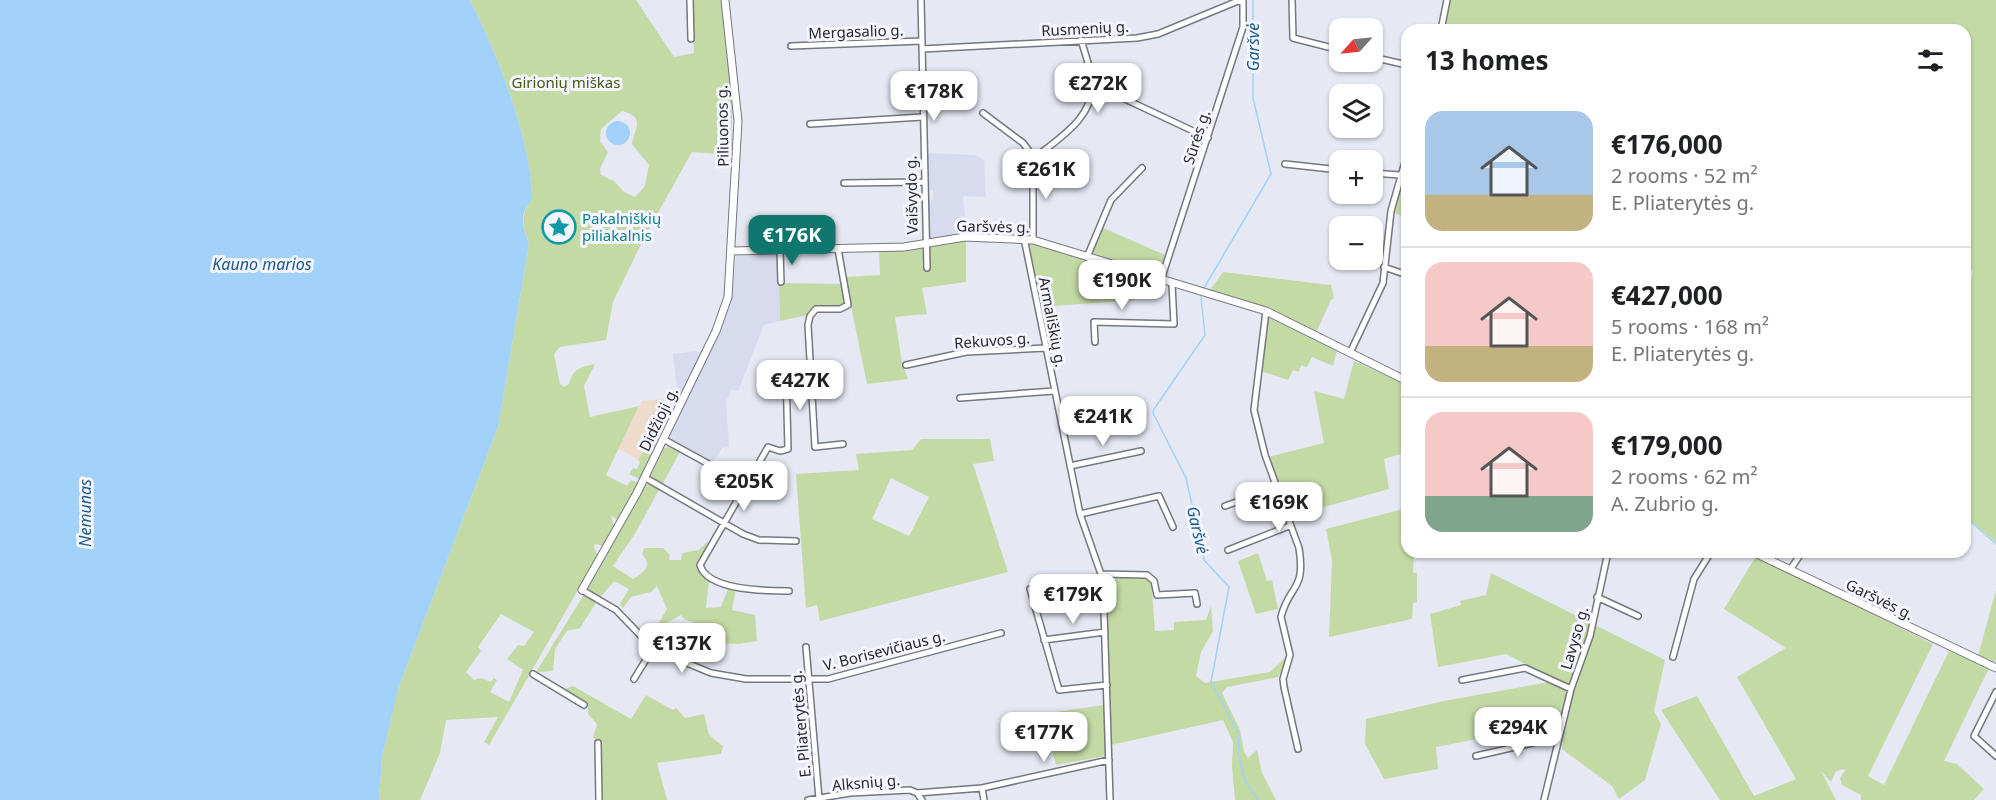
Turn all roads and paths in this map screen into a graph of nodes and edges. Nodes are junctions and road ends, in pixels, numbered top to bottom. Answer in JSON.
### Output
{"nodes":[{"id":1,"x":690,"y":0,"type":"edge"},
{"id":2,"x":725,"y":0,"type":"edge"},
{"id":3,"x":921,"y":0,"type":"edge"},
{"id":4,"x":1292,"y":0,"type":"edge"},
{"id":5,"x":1447,"y":0,"type":"edge"},
{"id":6,"x":1243,"y":1,"type":"edge"},
{"id":7,"x":1442,"y":24,"type":"edge"},
{"id":8,"x":691,"y":39,"type":"dead end"},
{"id":9,"x":1081,"y":39,"type":"junction"},
{"id":10,"x":922,"y":40,"type":"junction"},
{"id":11,"x":791,"y":46,"type":"dead end"},
{"id":12,"x":1329,"y":47,"type":"edge"},
{"id":13,"x":922,"y":49,"type":"junction"},
{"id":14,"x":1383,"y":60,"type":"edge"},
{"id":15,"x":1401,"y":64,"type":"edge"},
{"id":16,"x":1093,"y":84,"type":"junction"},
{"id":17,"x":983,"y":113,"type":"dead end"},
{"id":18,"x":922,"y":117,"type":"junction"},
{"id":19,"x":810,"y":124,"type":"dead end"},
{"id":20,"x":1208,"y":138,"type":"junction"},
{"id":21,"x":1033,"y":159,"type":"junction"},
{"id":22,"x":1285,"y":164,"type":"dead end"},
{"id":23,"x":1142,"y":168,"type":"dead end"},
{"id":24,"x":1329,"y":169,"type":"edge"},
{"id":25,"x":1401,"y":172,"type":"edge"},
{"id":26,"x":1383,"y":174,"type":"edge"},
{"id":27,"x":1400,"y":175,"type":"junction"},
{"id":28,"x":923,"y":182,"type":"junction"},
{"id":29,"x":844,"y":183,"type":"dead end"},
{"id":30,"x":1024,"y":238,"type":"junction"},
{"id":31,"x":1033,"y":240,"type":"junction"},
{"id":32,"x":924,"y":245,"type":"junction"},
{"id":33,"x":838,"y":249,"type":"junction"},
{"id":34,"x":780,"y":250,"type":"junction"},
{"id":35,"x":732,"y":251,"type":"junction"},
{"id":36,"x":1087,"y":257,"type":"junction"},
{"id":37,"x":1384,"y":267,"type":"junction"},
{"id":38,"x":927,"y":268,"type":"dead end"},
{"id":39,"x":1401,"y":273,"type":"edge"},
{"id":40,"x":1161,"y":280,"type":"junction"},
{"id":41,"x":781,"y":282,"type":"dead end"},
{"id":42,"x":1172,"y":284,"type":"junction"},
{"id":43,"x":1266,"y":311,"type":"junction"},
{"id":44,"x":1095,"y":342,"type":"dead end"},
{"id":45,"x":1046,"y":348,"type":"junction"},
{"id":46,"x":1350,"y":354,"type":"junction"},
{"id":47,"x":906,"y":365,"type":"dead end"},
{"id":48,"x":786,"y":371,"type":"dead end"},
{"id":49,"x":1401,"y":378,"type":"edge"},
{"id":50,"x":1054,"y":391,"type":"junction"},
{"id":51,"x":960,"y":398,"type":"dead end"},
{"id":52,"x":1140,"y":406,"type":"dead end"},
{"id":53,"x":1058,"y":407,"type":"junction"},
{"id":54,"x":663,"y":439,"type":"junction"},
{"id":55,"x":843,"y":444,"type":"dead end"},
{"id":56,"x":1141,"y":451,"type":"dead end"},
{"id":57,"x":1070,"y":466,"type":"junction"},
{"id":58,"x":644,"y":477,"type":"junction"},
{"id":59,"x":1275,"y":484,"type":"junction"},
{"id":60,"x":747,"y":485,"type":"junction"},
{"id":61,"x":1225,"y":506,"type":"dead end"},
{"id":62,"x":1080,"y":514,"type":"junction"},
{"id":63,"x":724,"y":524,"type":"junction"},
{"id":64,"x":1289,"y":526,"type":"junction"},
{"id":65,"x":1173,"y":527,"type":"dead end"},
{"id":66,"x":796,"y":541,"type":"dead end"},
{"id":67,"x":1228,"y":550,"type":"dead end"},
{"id":68,"x":1607,"y":558,"type":"edge"},
{"id":69,"x":1707,"y":558,"type":"edge"},
{"id":70,"x":1766,"y":558,"type":"edge"},
{"id":71,"x":1798,"y":558,"type":"edge"},
{"id":72,"x":1790,"y":570,"type":"junction"},
{"id":73,"x":1102,"y":577,"type":"junction"},
{"id":74,"x":582,"y":590,"type":"joint"},
{"id":75,"x":789,"y":591,"type":"dead end"},
{"id":76,"x":1597,"y":597,"type":"junction"},
{"id":77,"x":1197,"y":604,"type":"dead end"},
{"id":78,"x":1638,"y":616,"type":"dead end"},
{"id":79,"x":1105,"y":632,"type":"junction"},
{"id":80,"x":1001,"y":633,"type":"dead end"},
{"id":81,"x":1044,"y":640,"type":"junction"},
{"id":82,"x":654,"y":645,"type":"junction"},
{"id":83,"x":806,"y":647,"type":"dead end"},
{"id":84,"x":1673,"y":657,"type":"dead end"},
{"id":85,"x":1996,"y":668,"type":"edge"},
{"id":86,"x":533,"y":674,"type":"dead end"},
{"id":87,"x":808,"y":678,"type":"junction"},
{"id":88,"x":634,"y":680,"type":"dead end"},
{"id":89,"x":1462,"y":680,"type":"dead end"},
{"id":90,"x":1107,"y":685,"type":"junction"},
{"id":91,"x":1571,"y":688,"type":"junction"},
{"id":92,"x":1996,"y":692,"type":"edge"},
{"id":93,"x":584,"y":705,"type":"dead end"},
{"id":94,"x":1559,"y":738,"type":"junction"},
{"id":95,"x":598,"y":742,"type":"dead end"},
{"id":96,"x":1298,"y":749,"type":"dead end"},
{"id":97,"x":1476,"y":756,"type":"dead end"},
{"id":98,"x":1996,"y":756,"type":"edge"},
{"id":99,"x":1109,"y":760,"type":"junction"},
{"id":100,"x":982,"y":788,"type":"junction"},
{"id":101,"x":917,"y":793,"type":"junction"},
{"id":102,"x":819,"y":799,"type":"edge"},
{"id":103,"x":599,"y":800,"type":"edge"},
{"id":104,"x":808,"y":800,"type":"edge"},
{"id":105,"x":922,"y":800,"type":"edge"},
{"id":106,"x":984,"y":800,"type":"edge"},
{"id":107,"x":1110,"y":800,"type":"edge"},
{"id":108,"x":1544,"y":800,"type":"edge"}],
"edges":[{"from":1,"to":8,"type":"street"},
{"from":2,"to":35,"type":"main road","name":"Piliuonos g."},
{"from":3,"to":10,"type":"street","name":"Vaišvydo g."},
{"from":4,"to":12,"type":"street"},
{"from":5,"to":7,"type":"street"},
{"from":6,"to":9,"type":"street","name":"Rusmenių g."},
{"from":6,"to":20,"type":"street","name":"Sūrės g."},
{"from":9,"to":13,"type":"street","name":"Rusmenių g."},
{"from":9,"to":16,"type":"street"},
{"from":10,"to":11,"type":"street","name":"Mergasalio g."},
{"from":10,"to":13,"type":"street","name":"Vaišvydo g."},
{"from":13,"to":18,"type":"street","name":"Vaišvydo g."},
{"from":14,"to":15,"type":"street"},
{"from":16,"to":20,"type":"street"},
{"from":16,"to":21,"type":"street"},
{"from":17,"to":21,"type":"street"},
{"from":18,"to":19,"type":"street"},
{"from":18,"to":28,"type":"street","name":"Vaišvydo g."},
{"from":20,"to":40,"type":"street","name":"Sūrės g."},
{"from":21,"to":31,"type":"street"},
{"from":22,"to":24,"type":"street"},
{"from":23,"to":36,"type":"street"},
{"from":25,"to":27,"type":"street"},
{"from":26,"to":27,"type":"street"},
{"from":27,"to":37,"type":"street"},
{"from":28,"to":29,"type":"street"},
{"from":28,"to":32,"type":"street","name":"Vaišvydo g."},
{"from":30,"to":31,"type":"main road","name":"Garšvės g."},
{"from":30,"to":32,"type":"main road","name":"Garšvės g."},
{"from":30,"to":45,"type":"street","name":"Armališkių g."},
{"from":31,"to":36,"type":"main road","name":"Garšvės g."},
{"from":32,"to":33,"type":"main road","name":"Garšvės g."},
{"from":32,"to":38,"type":"street","name":"Vaišvydo g."},
{"from":33,"to":34,"type":"main road","name":"Garšvės g."},
{"from":33,"to":55,"type":"street"},
{"from":34,"to":35,"type":"main road","name":"Garšvės g."},
{"from":34,"to":41,"type":"street"},
{"from":35,"to":54,"type":"main road","name":"Didžioji g."},
{"from":36,"to":40,"type":"main road","name":"Garšvės g."},
{"from":37,"to":39,"type":"street"},
{"from":37,"to":46,"type":"street"},
{"from":40,"to":42,"type":"main road","name":"Garšvės g."},
{"from":42,"to":43,"type":"main road","name":"Garšvės g."},
{"from":42,"to":44,"type":"street"},
{"from":43,"to":46,"type":"main road","name":"Garšvės g."},
{"from":43,"to":59,"type":"street"},
{"from":45,"to":47,"type":"street","name":"Rekuvos g."},
{"from":45,"to":50,"type":"street","name":"Armališkių g."},
{"from":46,"to":49,"type":"main road","name":"Garšvės g."},
{"from":48,"to":60,"type":"street"},
{"from":50,"to":51,"type":"street"},
{"from":50,"to":53,"type":"street","name":"Armališkių g."},
{"from":52,"to":53,"type":"street"},
{"from":53,"to":57,"type":"street","name":"Armališkių g."},
{"from":54,"to":58,"type":"main road","name":"Didžioji g."},
{"from":54,"to":60,"type":"street"},
{"from":56,"to":57,"type":"street"},
{"from":57,"to":62,"type":"street","name":"Armališkių g."},
{"from":58,"to":63,"type":"street"},
{"from":58,"to":74,"type":"main road","name":"Didžioji g."},
{"from":59,"to":61,"type":"street"},
{"from":59,"to":64,"type":"street"},
{"from":60,"to":63,"type":"street"},
{"from":62,"to":65,"type":"street"},
{"from":62,"to":73,"type":"street","name":"Armališkių g."},
{"from":63,"to":66,"type":"street"},
{"from":63,"to":75,"type":"street"},
{"from":64,"to":67,"type":"street"},
{"from":64,"to":96,"type":"street"},
{"from":68,"to":76,"type":"street","name":"Lavyso g."},
{"from":69,"to":84,"type":"street"},
{"from":70,"to":72,"type":"main road","name":"Garšvės g."},
{"from":71,"to":72,"type":"street"},
{"from":72,"to":85,"type":"main road","name":"Garšvės g."},
{"from":73,"to":77,"type":"street"},
{"from":73,"to":79,"type":"street","name":"Armališkių g."},
{"from":73,"to":81,"type":"street"},
{"from":74,"to":82,"type":"street","name":"V. Borisevičiaus g."},
{"from":76,"to":78,"type":"street"},
{"from":76,"to":91,"type":"street","name":"Lavyso g."},
{"from":79,"to":81,"type":"street"},
{"from":79,"to":90,"type":"street","name":"Armališkių g."},
{"from":80,"to":87,"type":"street","name":"V. Borisevičiaus g."},
{"from":81,"to":90,"type":"street"},
{"from":82,"to":87,"type":"street","name":"V. Borisevičiaus g."},
{"from":82,"to":88,"type":"street"},
{"from":83,"to":87,"type":"street","name":"E. Pliaterytės g."},
{"from":86,"to":93,"type":"street"},
{"from":87,"to":102,"type":"street","name":"E. Pliaterytės g."},
{"from":89,"to":91,"type":"street"},
{"from":90,"to":99,"type":"street","name":"Armališkių g."},
{"from":91,"to":94,"type":"street","name":"Lavyso g."},
{"from":92,"to":98,"type":"street"},
{"from":94,"to":97,"type":"street"},
{"from":94,"to":108,"type":"street","name":"Lavyso g."},
{"from":95,"to":103,"type":"street"},
{"from":99,"to":100,"type":"street"},
{"from":99,"to":107,"type":"street","name":"Armališkių g."},
{"from":100,"to":101,"type":"street"},
{"from":100,"to":106,"type":"street"},
{"from":101,"to":102,"type":"street","name":"Alksnių g."},
{"from":101,"to":105,"type":"street","name":"Alksnių g."},
{"from":102,"to":104,"type":"street","name":"Alksnių g."}]}
